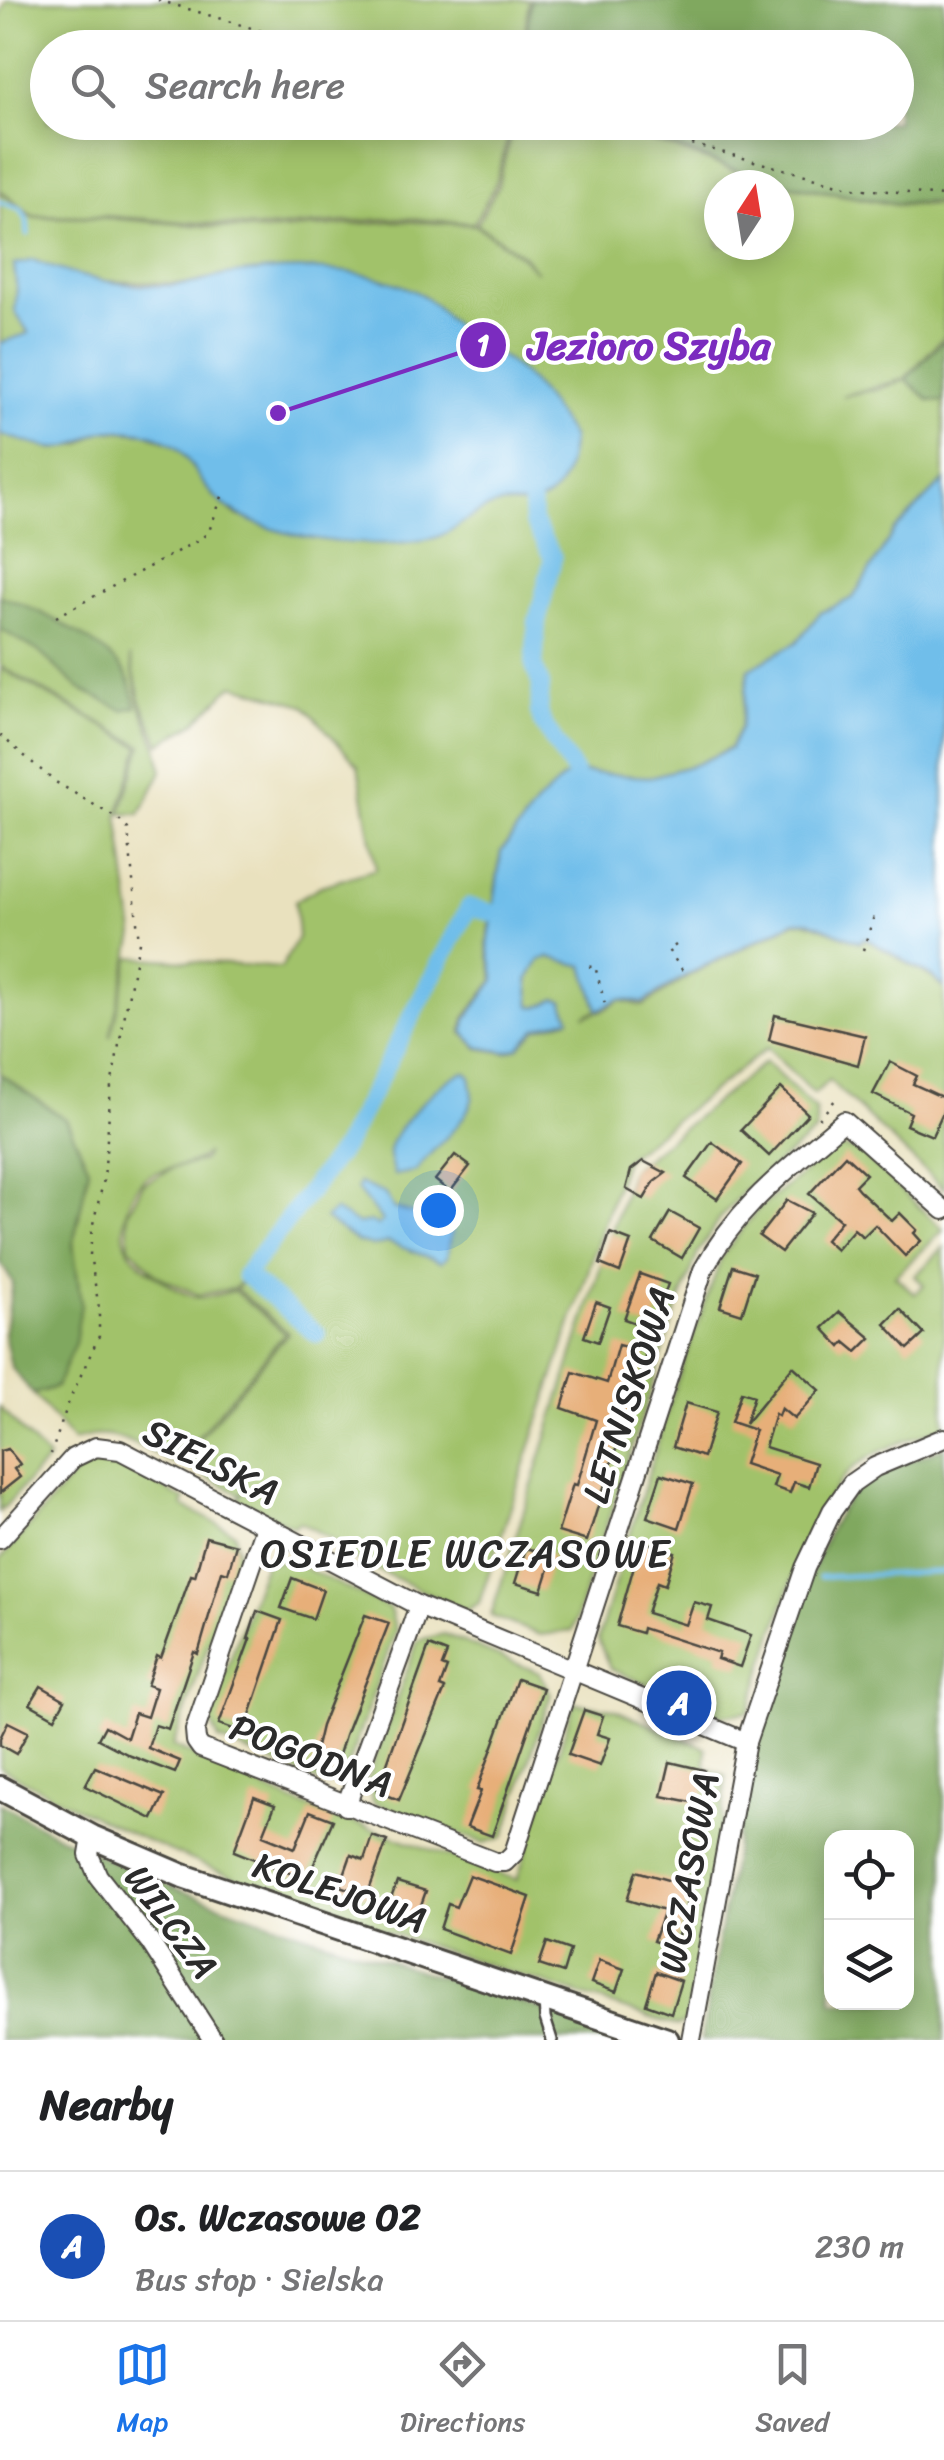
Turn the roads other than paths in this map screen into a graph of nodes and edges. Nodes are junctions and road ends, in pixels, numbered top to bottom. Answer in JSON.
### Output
{"nodes":[{"id":1,"x":944,"y":1210,"type":"edge"},
{"id":2,"x":944,"y":1438,"type":"edge"},
{"id":3,"x":265,"y":1526,"type":"junction"},
{"id":4,"x":0,"y":1539,"type":"edge"},
{"id":5,"x":419,"y":1606,"type":"junction"},
{"id":6,"x":573,"y":1669,"type":"junction"},
{"id":7,"x":746,"y":1742,"type":"junction"},
{"id":8,"x":0,"y":1788,"type":"edge"},
{"id":9,"x":346,"y":1806,"type":"junction"},
{"id":10,"x":92,"y":1837,"type":"junction"},
{"id":11,"x":506,"y":1862,"type":"joint"},
{"id":12,"x":544,"y":1998,"type":"junction"},
{"id":13,"x":214,"y":2040,"type":"edge"},
{"id":14,"x":552,"y":2040,"type":"edge"},
{"id":15,"x":667,"y":2040,"type":"edge"},
{"id":16,"x":692,"y":2040,"type":"edge"}],
"edges":[{"from":1,"to":6,"type":"street","name":"LETNISKOWA"},
{"from":2,"to":7,"type":"street","name":"WCZASOWA"},
{"from":3,"to":4,"type":"street","name":"SIELSKA"},
{"from":3,"to":5,"type":"street","name":"SIELSKA"},
{"from":3,"to":9,"type":"street","name":"POGODNA"},
{"from":5,"to":6,"type":"street","name":"SIELSKA"},
{"from":5,"to":9,"type":"street"},
{"from":6,"to":7,"type":"street","name":"SIELSKA"},
{"from":6,"to":11,"type":"street","name":"LETNISKOWA"},
{"from":7,"to":16,"type":"street","name":"WCZASOWA"},
{"from":8,"to":10,"type":"street","name":"KOLEJOWA"},
{"from":9,"to":11,"type":"street","name":"POGODNA"},
{"from":10,"to":12,"type":"street","name":"KOLEJOWA"},
{"from":10,"to":13,"type":"street","name":"WILCZA"},
{"from":12,"to":14,"type":"lane"},
{"from":12,"to":15,"type":"street","name":"KOLEJOWA"}]}
